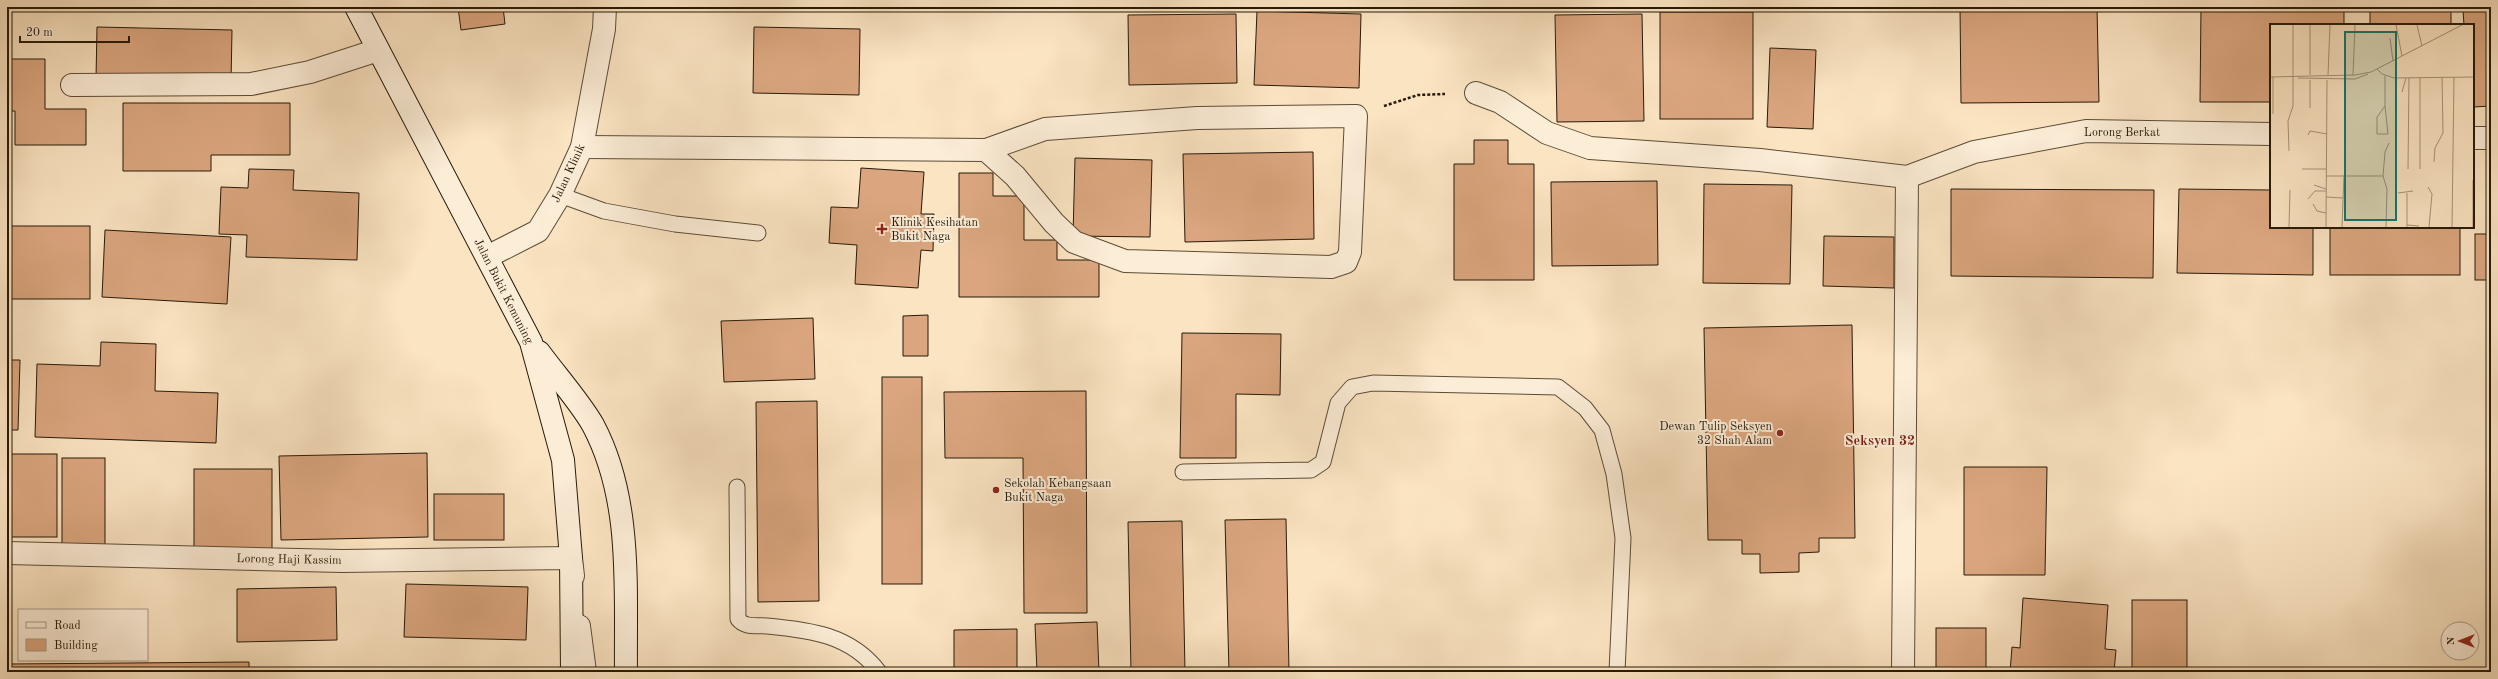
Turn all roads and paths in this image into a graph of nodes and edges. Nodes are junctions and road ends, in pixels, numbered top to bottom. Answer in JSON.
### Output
{"nodes":[{"id":1,"x":356,"y":7,"type":"edge"},
{"id":2,"x":605,"y":7,"type":"edge"},
{"id":3,"x":378,"y":50,"type":"junction"},
{"id":4,"x":72,"y":85,"type":"dead end"},
{"id":5,"x":1476,"y":92,"type":"joint"},
{"id":6,"x":1356,"y":116,"type":"junction"},
{"id":7,"x":2270,"y":134,"type":"edge"},
{"id":8,"x":2474,"y":138,"type":"edge"},
{"id":9,"x":2491,"y":138,"type":"edge"},
{"id":10,"x":582,"y":147,"type":"junction"},
{"id":11,"x":986,"y":150,"type":"junction"},
{"id":12,"x":1907,"y":177,"type":"junction"},
{"id":13,"x":560,"y":194,"type":"junction"},
{"id":14,"x":758,"y":233,"type":"dead end"},
{"id":15,"x":486,"y":257,"type":"junction"},
{"id":16,"x":531,"y":342,"type":"junction"},
{"id":17,"x":1183,"y":472,"type":"dead end"},
{"id":18,"x":737,"y":487,"type":"dead end"},
{"id":19,"x":7,"y":553,"type":"edge"},
{"id":20,"x":571,"y":558,"type":"junction"},
{"id":21,"x":572,"y":672,"type":"edge"},
{"id":22,"x":585,"y":672,"type":"edge"},
{"id":23,"x":626,"y":672,"type":"edge"},
{"id":24,"x":879,"y":672,"type":"edge"},
{"id":25,"x":1617,"y":672,"type":"edge"},
{"id":26,"x":1903,"y":672,"type":"edge"}],
"edges":[{"from":1,"to":3,"type":"street","name":"Jalan Bukit Kemuning"},
{"from":2,"to":10,"type":"street","name":"Jalan Klinik"},
{"from":3,"to":4,"type":"street"},
{"from":3,"to":15,"type":"street","name":"Jalan Bukit Kemuning"},
{"from":5,"to":6,"type":"path"},
{"from":5,"to":12,"type":"street"},
{"from":6,"to":11,"type":"street"},
{"from":6,"to":11,"type":"street"},
{"from":7,"to":12,"type":"street","name":"Lorong Berkat"},
{"from":8,"to":9,"type":"street"},
{"from":10,"to":11,"type":"street"},
{"from":10,"to":13,"type":"street","name":"Jalan Klinik"},
{"from":12,"to":26,"type":"street"},
{"from":13,"to":14,"type":"lane"},
{"from":13,"to":15,"type":"street","name":"Jalan Klinik"},
{"from":15,"to":16,"type":"street","name":"Jalan Bukit Kemuning"},
{"from":16,"to":20,"type":"street","name":"Jalan Bukit Kemuning"},
{"from":16,"to":23,"type":"street"},
{"from":17,"to":25,"type":"lane"},
{"from":18,"to":24,"type":"lane"},
{"from":19,"to":20,"type":"street","name":"Lorong Haji Kassim"},
{"from":20,"to":21,"type":"street","name":"Jalan Bukit Kemuning"},
{"from":20,"to":22,"type":"street"}]}
